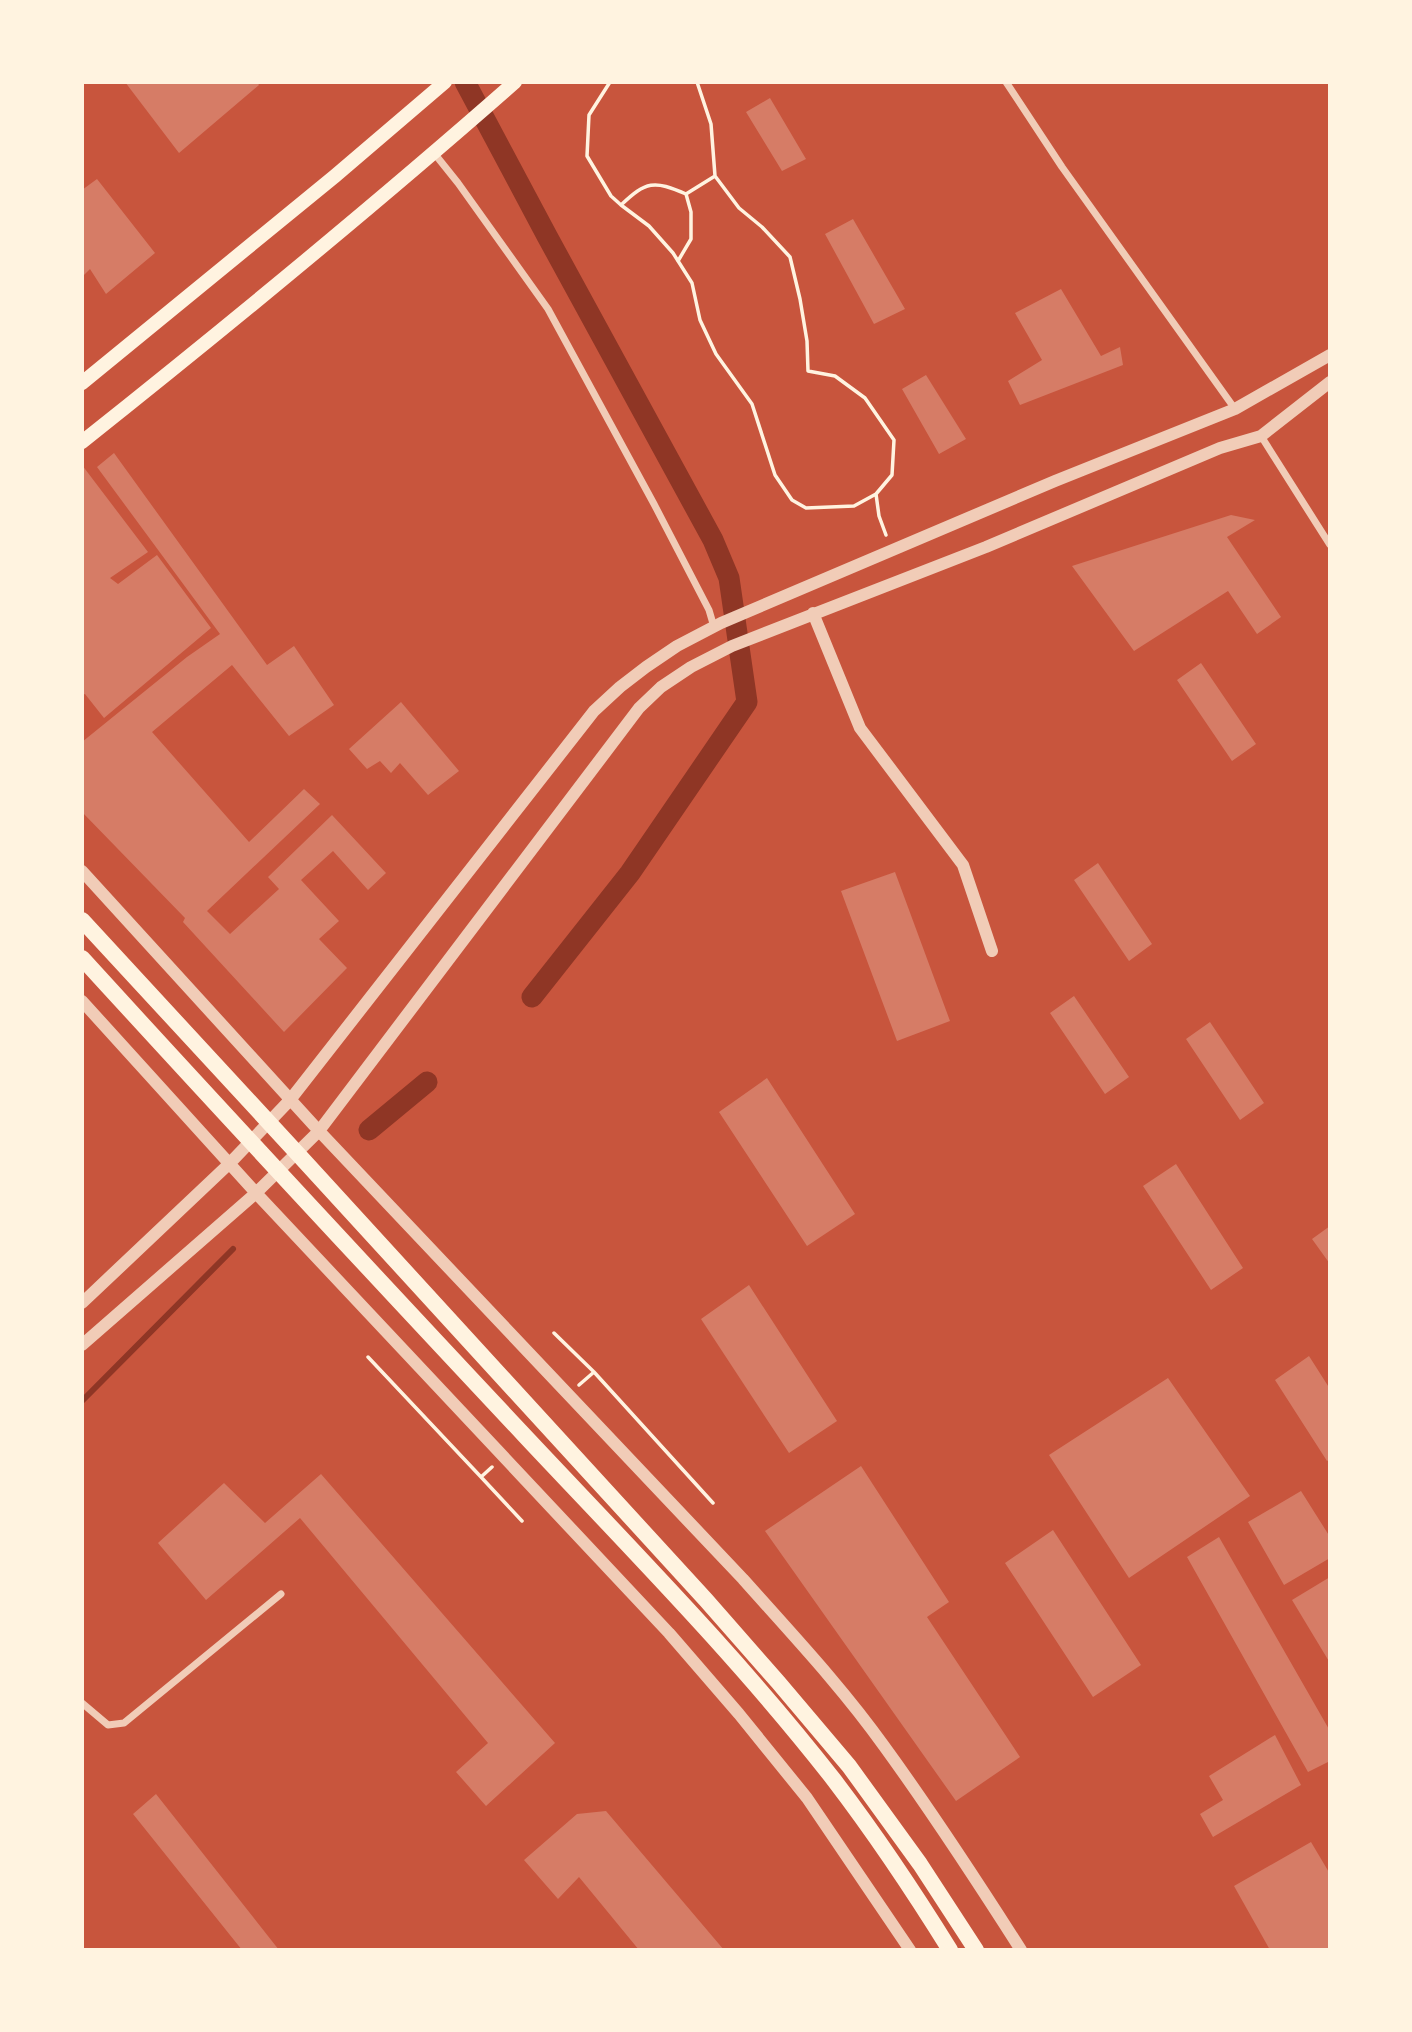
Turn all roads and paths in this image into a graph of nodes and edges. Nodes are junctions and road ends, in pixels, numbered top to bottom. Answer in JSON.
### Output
{"nodes":[{"id":1,"x":445,"y":82,"type":"edge"},
{"id":2,"x":515,"y":82,"type":"edge"},
{"id":3,"x":610,"y":82,"type":"edge"},
{"id":4,"x":697,"y":82,"type":"edge"},
{"id":5,"x":1006,"y":82,"type":"edge"},
{"id":6,"x":438,"y":150,"type":"junction"},
{"id":7,"x":715,"y":176,"type":"junction"},
{"id":8,"x":686,"y":194,"type":"junction"},
{"id":9,"x":621,"y":205,"type":"junction"},
{"id":10,"x":678,"y":261,"type":"junction"},
{"id":11,"x":1330,"y":355,"type":"edge"},
{"id":12,"x":82,"y":383,"type":"edge"},
{"id":13,"x":1330,"y":383,"type":"edge"},
{"id":14,"x":1235,"y":409,"type":"junction"},
{"id":15,"x":1261,"y":436,"type":"junction"},
{"id":16,"x":82,"y":442,"type":"edge"},
{"id":17,"x":876,"y":494,"type":"junction"},
{"id":18,"x":1330,"y":545,"type":"edge"},
{"id":19,"x":894,"y":550,"type":"junction"},
{"id":20,"x":813,"y":613,"type":"junction"},
{"id":21,"x":718,"y":625,"type":"junction"},
{"id":22,"x":82,"y":871,"type":"edge"},
{"id":23,"x":82,"y":920,"type":"edge"},
{"id":24,"x":992,"y":951,"type":"dead end"},
{"id":25,"x":82,"y":958,"type":"edge"},
{"id":26,"x":82,"y":1001,"type":"edge"},
{"id":27,"x":290,"y":1100,"type":"junction"},
{"id":28,"x":268,"y":1123,"type":"junction"},
{"id":29,"x":319,"y":1130,"type":"junction"},
{"id":30,"x":250,"y":1142,"type":"junction"},
{"id":31,"x":298,"y":1153,"type":"junction"},
{"id":32,"x":230,"y":1163,"type":"junction"},
{"id":33,"x":278,"y":1172,"type":"junction"},
{"id":34,"x":256,"y":1193,"type":"junction"},
{"id":35,"x":82,"y":1303,"type":"edge"},
{"id":36,"x":554,"y":1333,"type":"dead end"},
{"id":37,"x":82,"y":1345,"type":"edge"},
{"id":38,"x":594,"y":1372,"type":"dead end"},
{"id":39,"x":481,"y":1477,"type":"dead end"},
{"id":40,"x":522,"y":1521,"type":"dead end"},
{"id":41,"x":281,"y":1594,"type":"dead end"},
{"id":42,"x":82,"y":1703,"type":"edge"},
{"id":43,"x":911,"y":1950,"type":"edge"},
{"id":44,"x":950,"y":1950,"type":"edge"},
{"id":45,"x":976,"y":1950,"type":"edge"},
{"id":46,"x":1021,"y":1950,"type":"edge"}],
"edges":[{"from":1,"to":12,"type":"main road"},
{"from":2,"to":6,"type":"main road"},
{"from":3,"to":9,"type":"path"},
{"from":4,"to":7,"type":"path"},
{"from":5,"to":14,"type":"street"},
{"from":6,"to":16,"type":"main road"},
{"from":6,"to":21,"type":"street"},
{"from":7,"to":8,"type":"path"},
{"from":7,"to":17,"type":"path"},
{"from":8,"to":9,"type":"path"},
{"from":8,"to":10,"type":"path"},
{"from":9,"to":10,"type":"path"},
{"from":10,"to":17,"type":"path"},
{"from":11,"to":14,"type":"street"},
{"from":13,"to":15,"type":"street"},
{"from":14,"to":19,"type":"street"},
{"from":15,"to":18,"type":"street"},
{"from":15,"to":20,"type":"street"},
{"from":17,"to":19,"type":"path"},
{"from":19,"to":21,"type":"street"},
{"from":20,"to":24,"type":"street"},
{"from":20,"to":29,"type":"street"},
{"from":21,"to":27,"type":"street"},
{"from":22,"to":27,"type":"street"},
{"from":23,"to":28,"type":"highway"},
{"from":25,"to":30,"type":"highway"},
{"from":26,"to":32,"type":"street"},
{"from":27,"to":28,"type":"street"},
{"from":27,"to":29,"type":"street"},
{"from":28,"to":30,"type":"street"},
{"from":28,"to":31,"type":"highway"},
{"from":29,"to":31,"type":"street"},
{"from":29,"to":46,"type":"street"},
{"from":30,"to":32,"type":"street"},
{"from":30,"to":33,"type":"highway"},
{"from":31,"to":33,"type":"street"},
{"from":31,"to":45,"type":"highway"},
{"from":32,"to":34,"type":"street"},
{"from":32,"to":35,"type":"street"},
{"from":33,"to":34,"type":"street"},
{"from":33,"to":44,"type":"highway"},
{"from":34,"to":37,"type":"street"},
{"from":34,"to":43,"type":"street"},
{"from":36,"to":38,"type":"path"},
{"from":39,"to":40,"type":"path"},
{"from":41,"to":42,"type":"street"}]}
